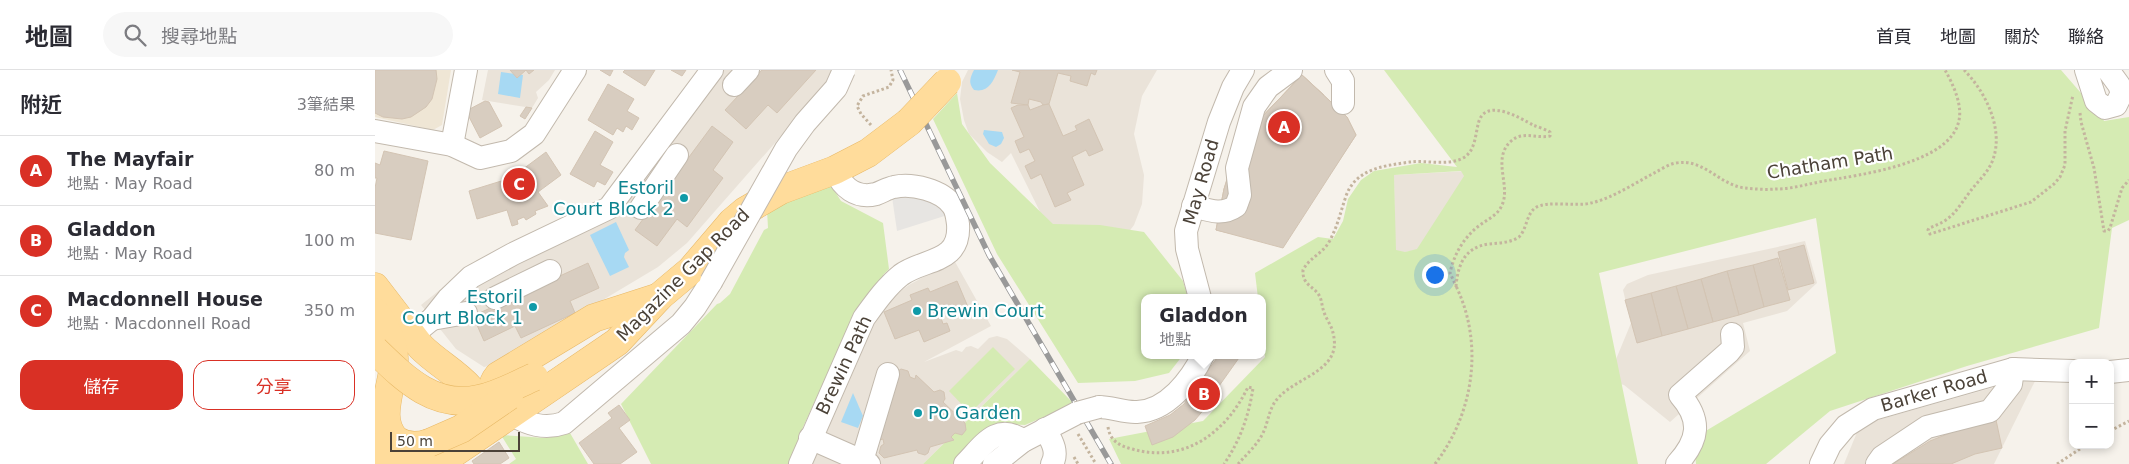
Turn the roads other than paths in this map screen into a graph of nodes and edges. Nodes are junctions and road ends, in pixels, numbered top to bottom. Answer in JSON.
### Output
{"nodes":[{"id":1,"x":466,"y":70,"type":"edge"},
{"id":2,"x":575,"y":70,"type":"edge"},
{"id":3,"x":712,"y":70,"type":"edge"},
{"id":4,"x":845,"y":70,"type":"edge"},
{"id":5,"x":1243,"y":70,"type":"edge"},
{"id":6,"x":1291,"y":70,"type":"edge"},
{"id":7,"x":1336,"y":70,"type":"edge"},
{"id":8,"x":2087,"y":70,"type":"edge"},
{"id":9,"x":2107,"y":70,"type":"edge"},
{"id":10,"x":952,"y":76,"type":"edge"},
{"id":11,"x":1343,"y":103,"type":"dead end"},
{"id":12,"x":375,"y":131,"type":"edge"},
{"id":13,"x":453,"y":145,"type":"junction"},
{"id":14,"x":677,"y":156,"type":"dead end"},
{"id":15,"x":640,"y":168,"type":"junction"},
{"id":16,"x":835,"y":170,"type":"junction"},
{"id":17,"x":659,"y":181,"type":"junction"},
{"id":18,"x":1193,"y":206,"type":"junction"},
{"id":19,"x":641,"y":208,"type":"dead end"},
{"id":20,"x":513,"y":254,"type":"junction"},
{"id":21,"x":550,"y":271,"type":"dead end"},
{"id":22,"x":528,"y":281,"type":"junction"},
{"id":23,"x":375,"y":287,"type":"edge"},
{"id":24,"x":1199,"y":294,"type":"edge"},
{"id":25,"x":660,"y":296,"type":"junction"},
{"id":26,"x":495,"y":298,"type":"dead end"},
{"id":27,"x":375,"y":312,"type":"edge"},
{"id":28,"x":466,"y":313,"type":"dead end"},
{"id":29,"x":1732,"y":334,"type":"dead end"},
{"id":30,"x":392,"y":359,"type":"edge"},
{"id":31,"x":1201,"y":359,"type":"edge"},
{"id":32,"x":2013,"y":369,"type":"junction"},
{"id":33,"x":506,"y":370,"type":"junction"},
{"id":34,"x":2129,"y":370,"type":"edge"},
{"id":35,"x":544,"y":371,"type":"junction"},
{"id":36,"x":2069,"y":371,"type":"edge"},
{"id":37,"x":455,"y":372,"type":"junction"},
{"id":38,"x":2114,"y":372,"type":"edge"},
{"id":39,"x":888,"y":374,"type":"dead end"},
{"id":40,"x":510,"y":414,"type":"junction"},
{"id":41,"x":1045,"y":429,"type":"junction"},
{"id":42,"x":482,"y":434,"type":"junction"},
{"id":43,"x":811,"y":438,"type":"junction"},
{"id":44,"x":1023,"y":441,"type":"junction"},
{"id":45,"x":375,"y":447,"type":"edge"},
{"id":46,"x":866,"y":462,"type":"edge"},
{"id":47,"x":800,"y":464,"type":"edge"},
{"id":48,"x":965,"y":464,"type":"edge"},
{"id":49,"x":994,"y":464,"type":"edge"},
{"id":50,"x":1052,"y":464,"type":"edge"},
{"id":51,"x":1677,"y":464,"type":"edge"},
{"id":52,"x":1821,"y":464,"type":"edge"},
{"id":53,"x":1877,"y":464,"type":"edge"}],
"edges":[{"from":1,"to":13,"type":"street"},
{"from":2,"to":13,"type":"street"},
{"from":3,"to":15,"type":"street"},
{"from":4,"to":40,"type":"street","bridge":true},
{"from":5,"to":18,"type":"street","name":"May Road"},
{"from":6,"to":18,"type":"street"},
{"from":7,"to":11,"type":"street"},
{"from":8,"to":9,"type":"street"},
{"from":10,"to":16,"type":"main road","name":"Magazine Gap Road","bridge":true},
{"from":12,"to":13,"type":"street"},
{"from":14,"to":17,"type":"street"},
{"from":15,"to":17,"type":"street"},
{"from":15,"to":20,"type":"street"},
{"from":16,"to":25,"type":"main road","name":"Magazine Gap Road"},
{"from":16,"to":43,"type":"street","name":"Brewin Path"},
{"from":17,"to":19,"type":"street"},
{"from":18,"to":24,"type":"street","name":"May Road"},
{"from":20,"to":22,"type":"street"},
{"from":20,"to":30,"type":"street"},
{"from":21,"to":22,"type":"street"},
{"from":22,"to":26,"type":"street"},
{"from":23,"to":30,"type":"main road"},
{"from":25,"to":33,"type":"main road"},
{"from":25,"to":35,"type":"main road"},
{"from":25,"to":40,"type":"main road","name":"Magazine Gap Road"},
{"from":27,"to":30,"type":"main road"},
{"from":28,"to":30,"type":"street"},
{"from":29,"to":51,"type":"street"},
{"from":30,"to":35,"type":"main road","bridge":true},
{"from":30,"to":35,"type":"main road","bridge":true},
{"from":30,"to":37,"type":"main road"},
{"from":31,"to":41,"type":"street","bridge":true},
{"from":32,"to":36,"type":"street","name":"Barker Road"},
{"from":32,"to":52,"type":"street","name":"Barker Road"},
{"from":32,"to":53,"type":"street"},
{"from":33,"to":37,"type":"main road"},
{"from":33,"to":40,"type":"main road"},
{"from":34,"to":38,"type":"street"},
{"from":37,"to":42,"type":"main road"},
{"from":39,"to":46,"type":"street"},
{"from":40,"to":42,"type":"main road","name":"Magazine Gap Road"},
{"from":41,"to":44,"type":"street"},
{"from":41,"to":50,"type":"street"},
{"from":42,"to":45,"type":"main road","name":"Magazine Gap Road"},
{"from":43,"to":46,"type":"street"},
{"from":43,"to":47,"type":"street","name":"Brewin Path"},
{"from":44,"to":48,"type":"street"},
{"from":44,"to":49,"type":"street"}]}
